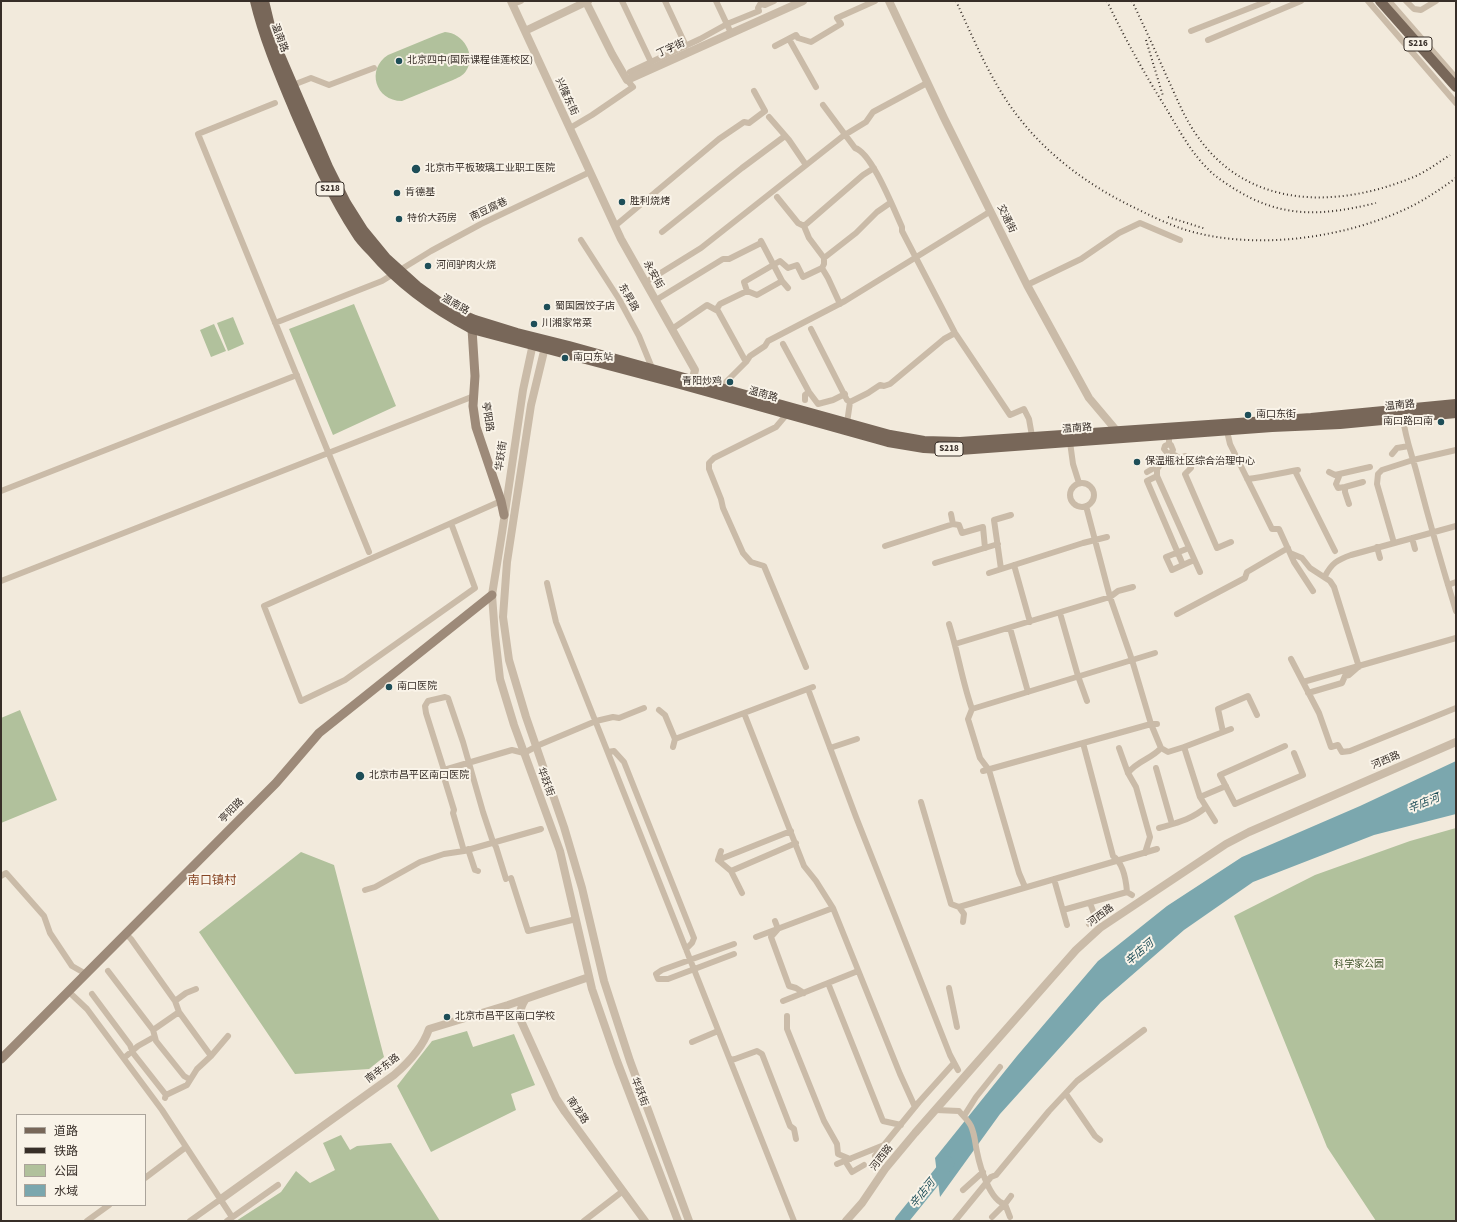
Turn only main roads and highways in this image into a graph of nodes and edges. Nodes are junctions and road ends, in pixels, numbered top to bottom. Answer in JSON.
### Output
{"nodes":[{"id":1,"x":255,"y":1,"type":"edge"},
{"id":2,"x":264,"y":1,"type":"edge"},
{"id":3,"x":1380,"y":1,"type":"edge"},
{"id":4,"x":1456,"y":87,"type":"edge"},
{"id":5,"x":397,"y":272,"type":"junction"},
{"id":6,"x":473,"y":324,"type":"junction"},
{"id":7,"x":546,"y":344,"type":"junction"},
{"id":8,"x":692,"y":384,"type":"junction"},
{"id":9,"x":1456,"y":404,"type":"edge"},
{"id":10,"x":1456,"y":413,"type":"edge"},
{"id":11,"x":1116,"y":434,"type":"junction"},
{"id":12,"x":504,"y":515,"type":"road end"},
{"id":13,"x":492,"y":595,"type":"road end"},
{"id":14,"x":1,"y":1059,"type":"edge"}],
"edges":[{"from":1,"to":5,"type":"main road","name":"温南路","number":"S218"},
{"from":2,"to":5,"type":"main road","name":"温南路","number":"S218"},
{"from":3,"to":4,"type":"main road","number":"S216"},
{"from":5,"to":6,"type":"main road","name":"温南路","number":"S218"},
{"from":6,"to":7,"type":"main road","name":"温南路","number":"S218"},
{"from":6,"to":12,"type":"main road","name":"亭阳路"},
{"from":7,"to":8,"type":"main road","name":"温南路","number":"S218"},
{"from":7,"to":8,"type":"main road","name":"温南路","number":"S218"},
{"from":8,"to":11,"type":"main road","name":"温南路","number":"S218"},
{"from":8,"to":11,"type":"main road","name":"温南路","number":"S218"},
{"from":9,"to":11,"type":"main road","name":"温南路","number":"S218"},
{"from":10,"to":11,"type":"main road","name":"温南路","number":"S218"},
{"from":13,"to":14,"type":"main road","name":"亭阳路"}]}
